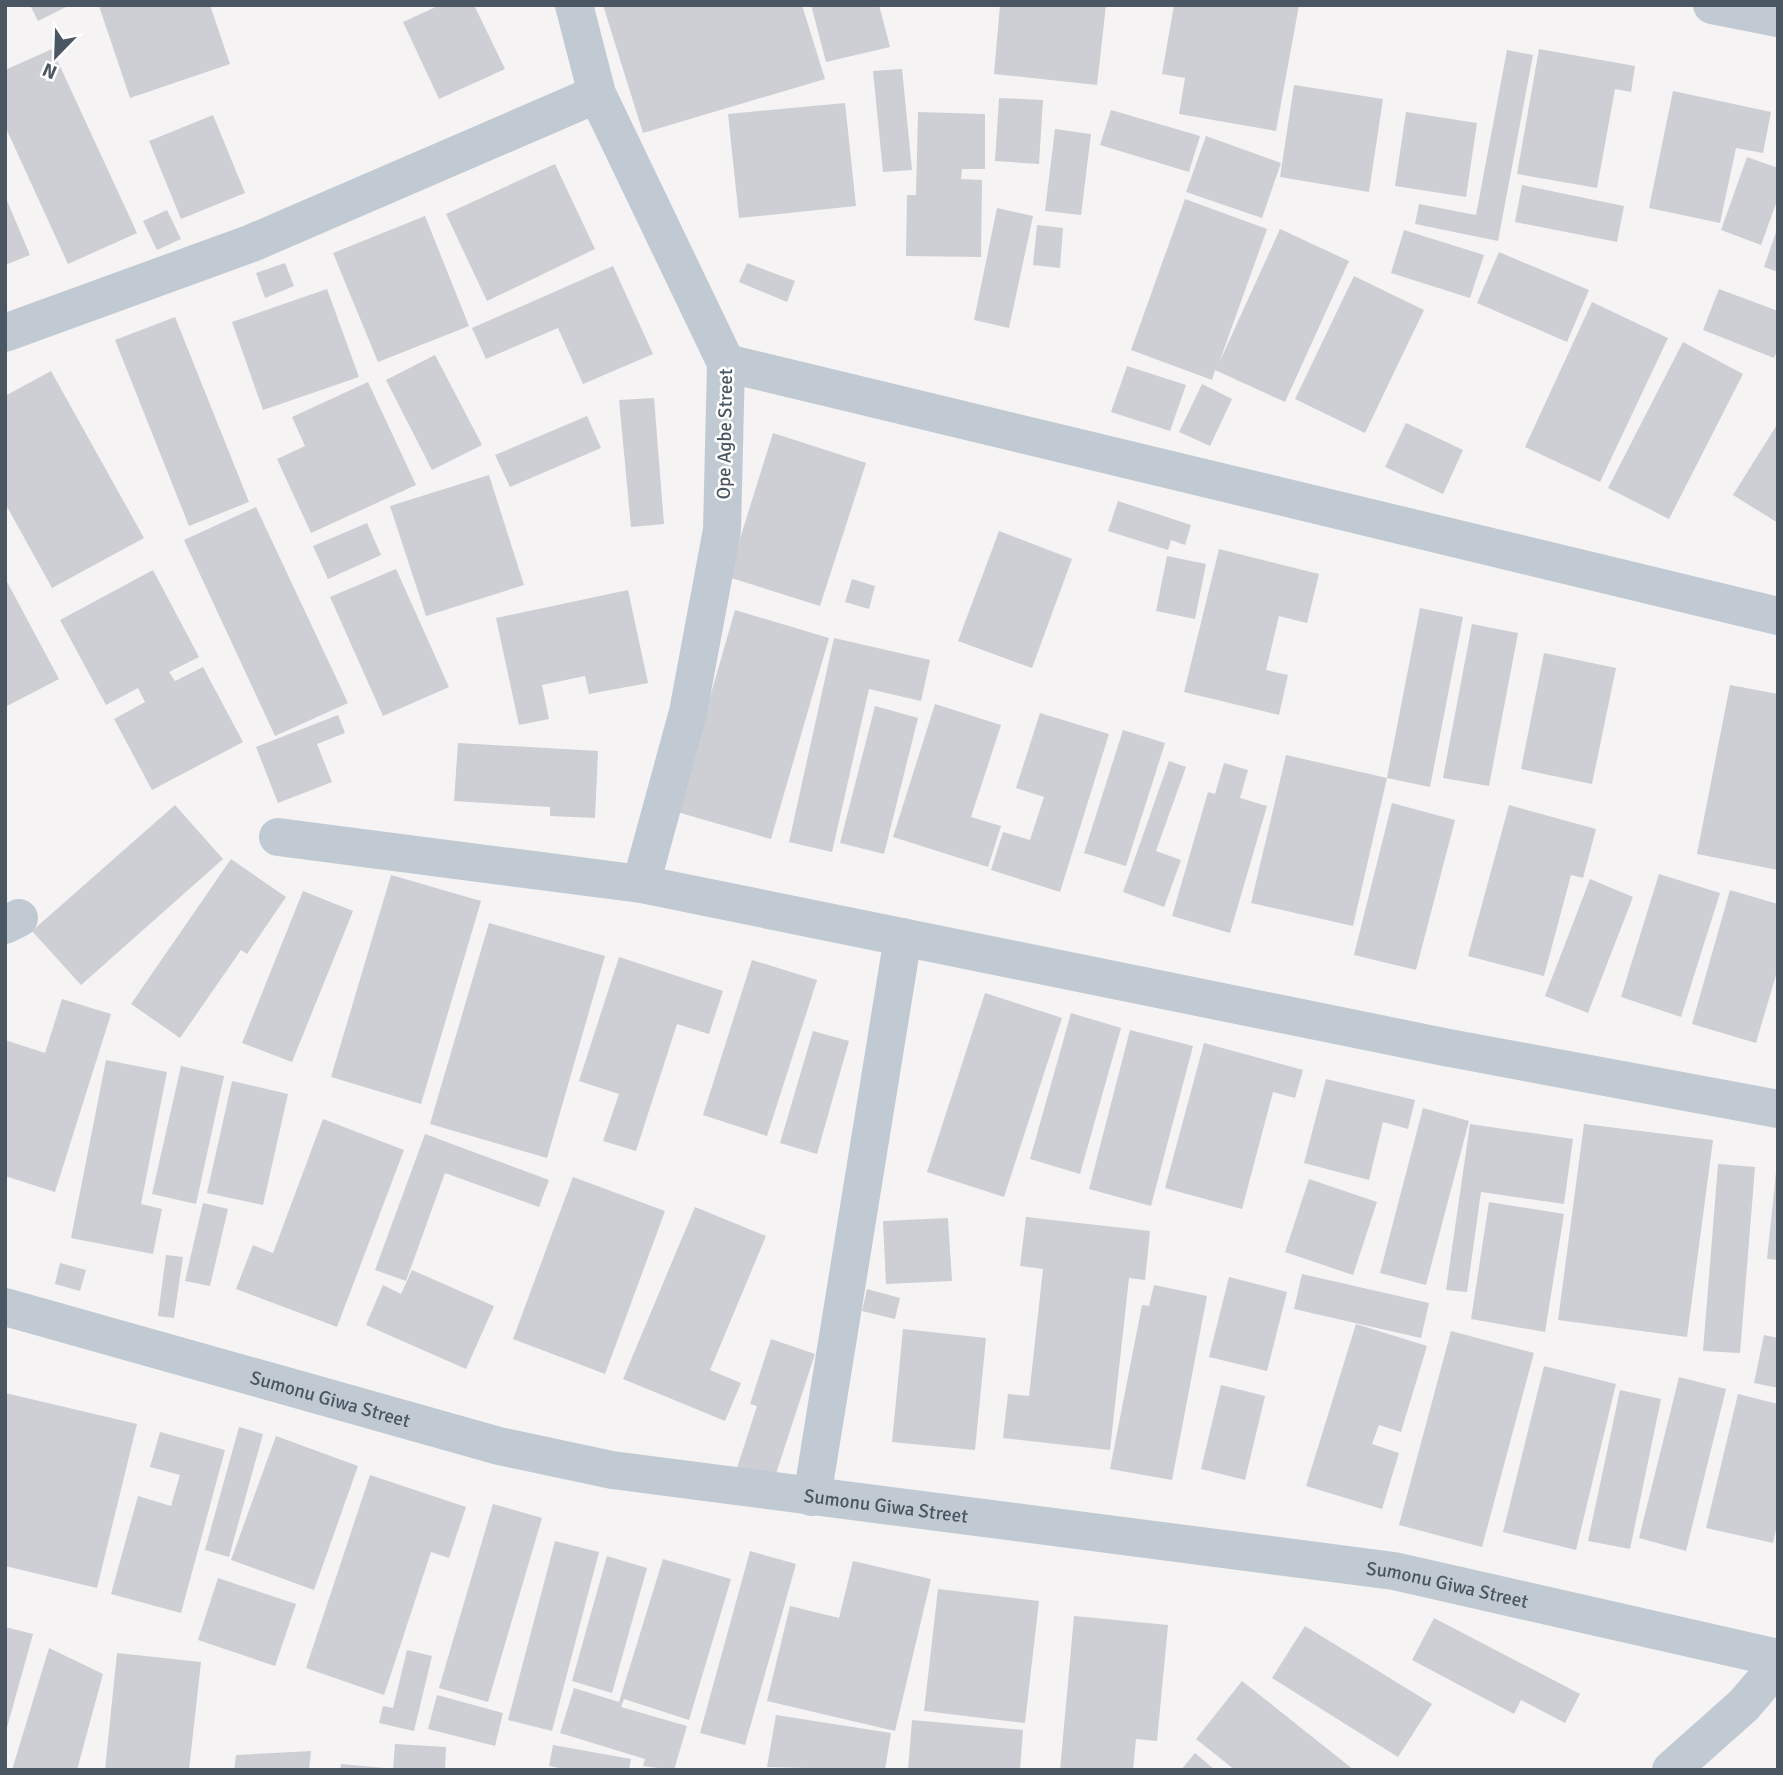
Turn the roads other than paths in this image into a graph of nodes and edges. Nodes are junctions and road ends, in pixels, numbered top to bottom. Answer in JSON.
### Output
{"nodes":[{"id":1,"x":574,"y":5,"type":"edge"},
{"id":2,"x":1712,"y":5,"type":"edge"},
{"id":3,"x":1778,"y":18,"type":"edge"},
{"id":4,"x":597,"y":94,"type":"junction"},
{"id":5,"x":5,"y":333,"type":"edge"},
{"id":6,"x":726,"y":363,"type":"junction"},
{"id":7,"x":1778,"y":616,"type":"edge"},
{"id":8,"x":278,"y":837,"type":"dead end"},
{"id":9,"x":641,"y":884,"type":"junction"},
{"id":10,"x":903,"y":937,"type":"junction"},
{"id":11,"x":1778,"y":1109,"type":"edge"},
{"id":12,"x":5,"y":1307,"type":"edge"},
{"id":13,"x":812,"y":1497,"type":"junction"},
{"id":14,"x":1778,"y":1658,"type":"edge"},
{"id":15,"x":1778,"y":1665,"type":"edge"},
{"id":16,"x":1671,"y":1770,"type":"edge"}],
"edges":[{"from":1,"to":4,"type":"street","name":"Ope Agbe Street"},
{"from":2,"to":3,"type":"street"},
{"from":4,"to":5,"type":"street"},
{"from":4,"to":6,"type":"street","name":"Ope Agbe Street"},
{"from":6,"to":7,"type":"street"},
{"from":6,"to":9,"type":"street","name":"Ope Agbe Street"},
{"from":8,"to":9,"type":"street"},
{"from":9,"to":10,"type":"street"},
{"from":10,"to":11,"type":"street"},
{"from":10,"to":13,"type":"street"},
{"from":12,"to":13,"type":"street","name":"Sumonu Giwa Street"},
{"from":13,"to":14,"type":"street","name":"Sumonu Giwa Street"},
{"from":15,"to":16,"type":"street"}]}
